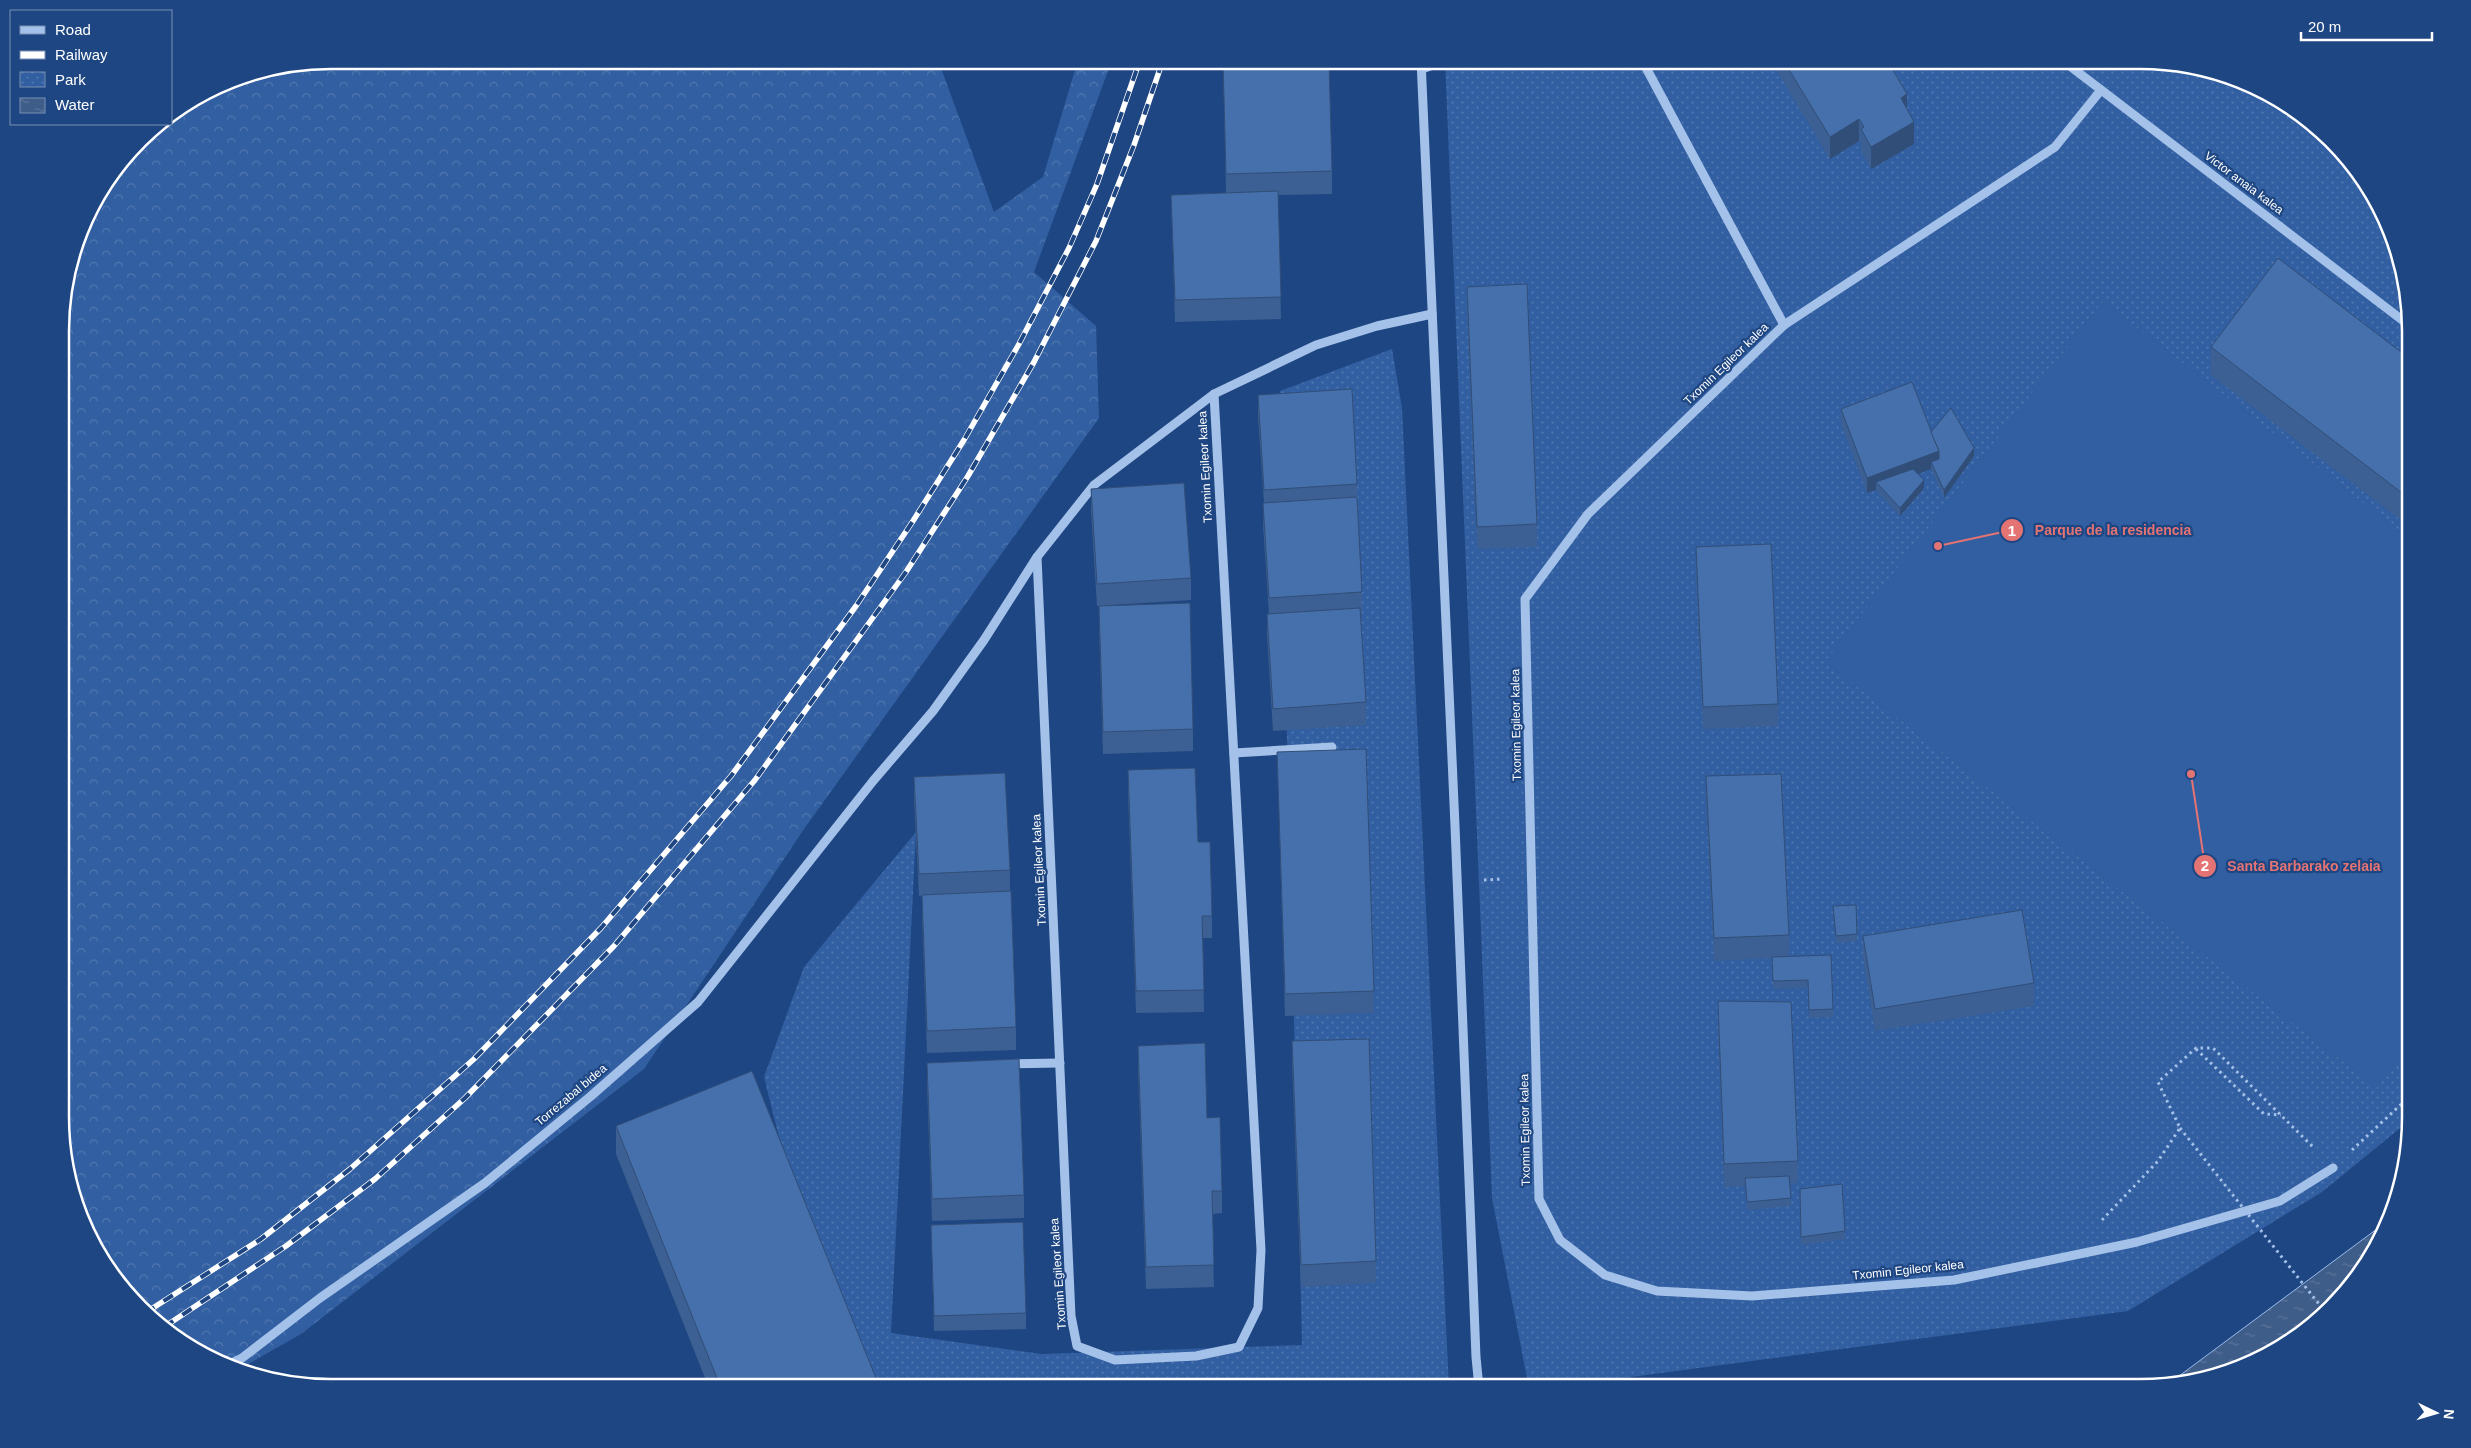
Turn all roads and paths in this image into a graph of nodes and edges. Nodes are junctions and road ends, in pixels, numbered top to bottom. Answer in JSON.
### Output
{"nodes":[{"id":1,"x":1422,"y":69,"type":"edge"},
{"id":2,"x":1647,"y":69,"type":"edge"},
{"id":3,"x":2074,"y":69,"type":"edge"},
{"id":4,"x":2101,"y":90,"type":"junction"},
{"id":5,"x":1432,"y":314,"type":"junction"},
{"id":6,"x":2402,"y":320,"type":"edge"},
{"id":7,"x":1784,"y":325,"type":"junction"},
{"id":8,"x":1214,"y":394,"type":"junction"},
{"id":9,"x":1037,"y":557,"type":"junction"},
{"id":10,"x":1332,"y":747,"type":"dead end"},
{"id":11,"x":1234,"y":753,"type":"junction"},
{"id":12,"x":873,"y":781,"type":"joint"},
{"id":13,"x":2196,"y":1048,"type":"junction"},
{"id":14,"x":1060,"y":1062,"type":"junction"},
{"id":15,"x":995,"y":1064,"type":"edge"},
{"id":16,"x":2402,"y":1103,"type":"edge"},
{"id":17,"x":2282,"y":1115,"type":"junction"},
{"id":18,"x":2180,"y":1128,"type":"junction"},
{"id":19,"x":2333,"y":1168,"type":"junction"},
{"id":20,"x":2096,"y":1225,"type":"dead end"},
{"id":21,"x":2321,"y":1306,"type":"edge"},
{"id":22,"x":236,"y":1361,"type":"edge"},
{"id":23,"x":1478,"y":1379,"type":"edge"}],
"edges":[{"from":1,"to":5,"type":"street"},
{"from":2,"to":7,"type":"street","name":"Txomin Egileor kalea"},
{"from":3,"to":4,"type":"street","name":"Victor anaia kalea"},
{"from":4,"to":6,"type":"street","name":"Victor anaia kalea"},
{"from":4,"to":7,"type":"street","name":"Txomin Egileor kalea"},
{"from":5,"to":8,"type":"street","name":"Txomin Egileor kalea"},
{"from":5,"to":23,"type":"street"},
{"from":7,"to":19,"type":"street","name":"Txomin Egileor kalea"},
{"from":8,"to":9,"type":"street","name":"Txomin Egileor kalea"},
{"from":8,"to":11,"type":"street","name":"Txomin Egileor kalea"},
{"from":9,"to":12,"type":"street","name":"Txomin Egileor kalea"},
{"from":9,"to":14,"type":"street","name":"Txomin Egileor kalea"},
{"from":10,"to":11,"type":"street"},
{"from":11,"to":14,"type":"street","name":"Txomin Egileor kalea"},
{"from":12,"to":22,"type":"street","name":"Torrezabal bidea"},
{"from":13,"to":17,"type":"path"},
{"from":13,"to":17,"type":"path"},
{"from":13,"to":18,"type":"path"},
{"from":14,"to":15,"type":"street"},
{"from":16,"to":19,"type":"path"},
{"from":17,"to":19,"type":"path"},
{"from":18,"to":20,"type":"path"},
{"from":18,"to":21,"type":"path","bridge":true}]}
